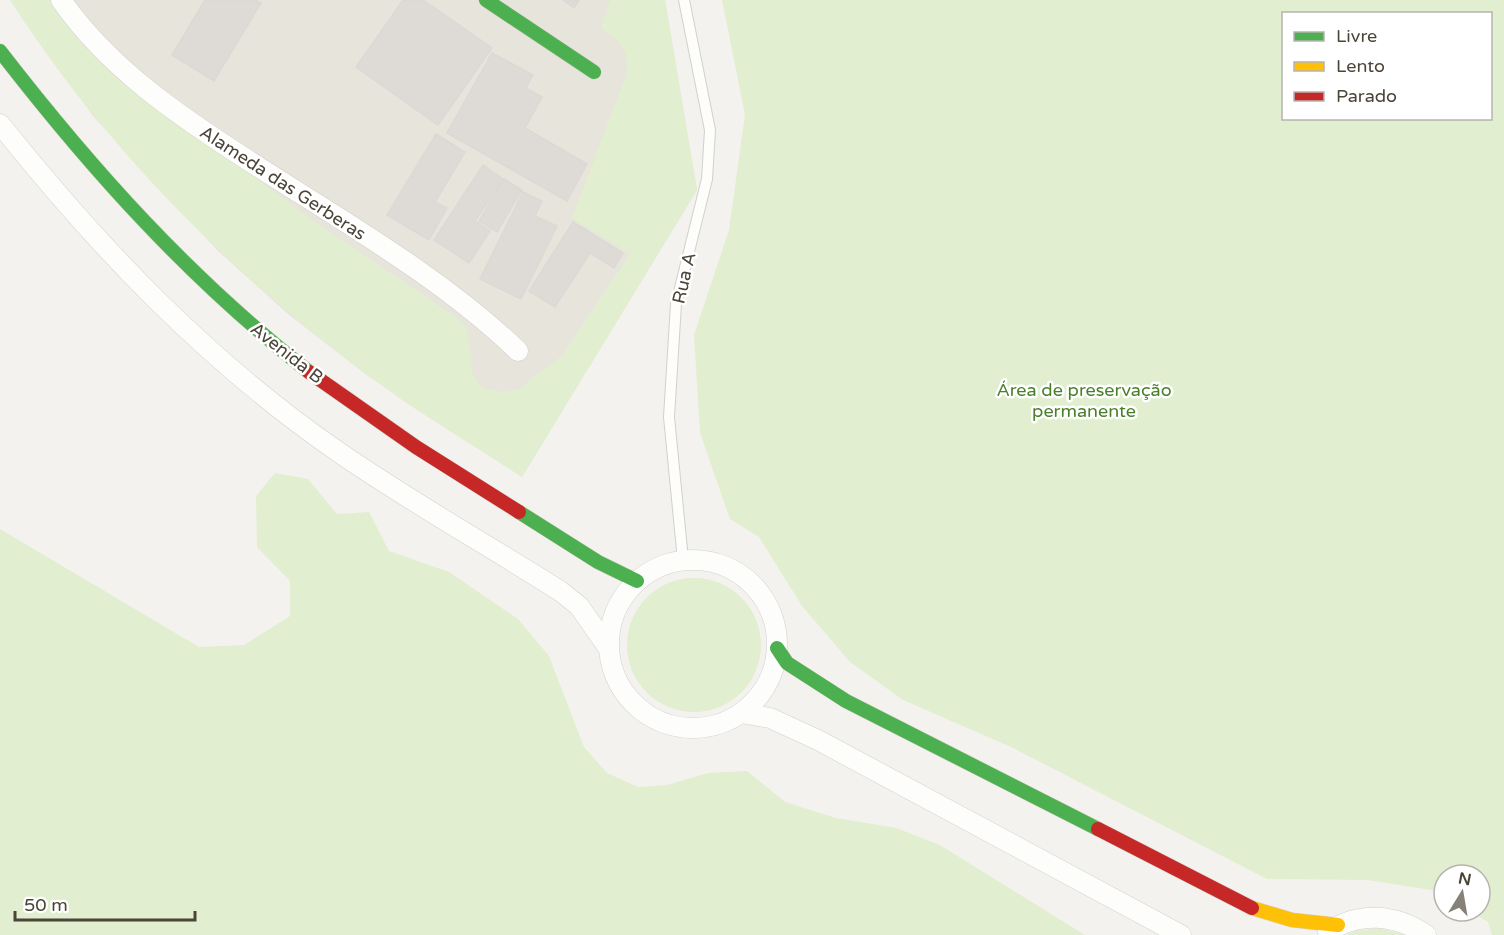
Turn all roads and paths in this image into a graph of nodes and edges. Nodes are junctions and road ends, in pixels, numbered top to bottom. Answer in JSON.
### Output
{"nodes":[{"id":1,"x":61,"y":0,"type":"edge"},
{"id":2,"x":486,"y":0,"type":"edge"},
{"id":3,"x":684,"y":0,"type":"edge"},
{"id":4,"x":0,"y":51,"type":"edge"},
{"id":5,"x":594,"y":72,"type":"dead end"},
{"id":6,"x":0,"y":124,"type":"edge"},
{"id":7,"x":518,"y":351,"type":"dead end"},
{"id":8,"x":683,"y":560,"type":"junction"},
{"id":9,"x":637,"y":580,"type":"junction"},
{"id":10,"x":777,"y":648,"type":"junction"},
{"id":11,"x":609,"y":649,"type":"junction"},
{"id":12,"x":741,"y":713,"type":"junction"},
{"id":13,"x":1330,"y":930,"type":"edge"},
{"id":14,"x":1181,"y":935,"type":"edge"},
{"id":15,"x":1426,"y":935,"type":"edge"}],
"edges":[{"from":1,"to":7,"type":"street","name":"Alameda das Gerberas"},
{"from":2,"to":5,"type":"street"},
{"from":3,"to":8,"type":"lane","name":"Rua A"},
{"from":4,"to":9,"type":"street","name":"Avenida B"},
{"from":6,"to":11,"type":"street"},
{"from":8,"to":9,"type":"street"},
{"from":8,"to":10,"type":"street"},
{"from":9,"to":11,"type":"street"},
{"from":10,"to":12,"type":"street"},
{"from":10,"to":13,"type":"street"},
{"from":11,"to":12,"type":"street"},
{"from":12,"to":14,"type":"street"},
{"from":13,"to":15,"type":"street"}]}
